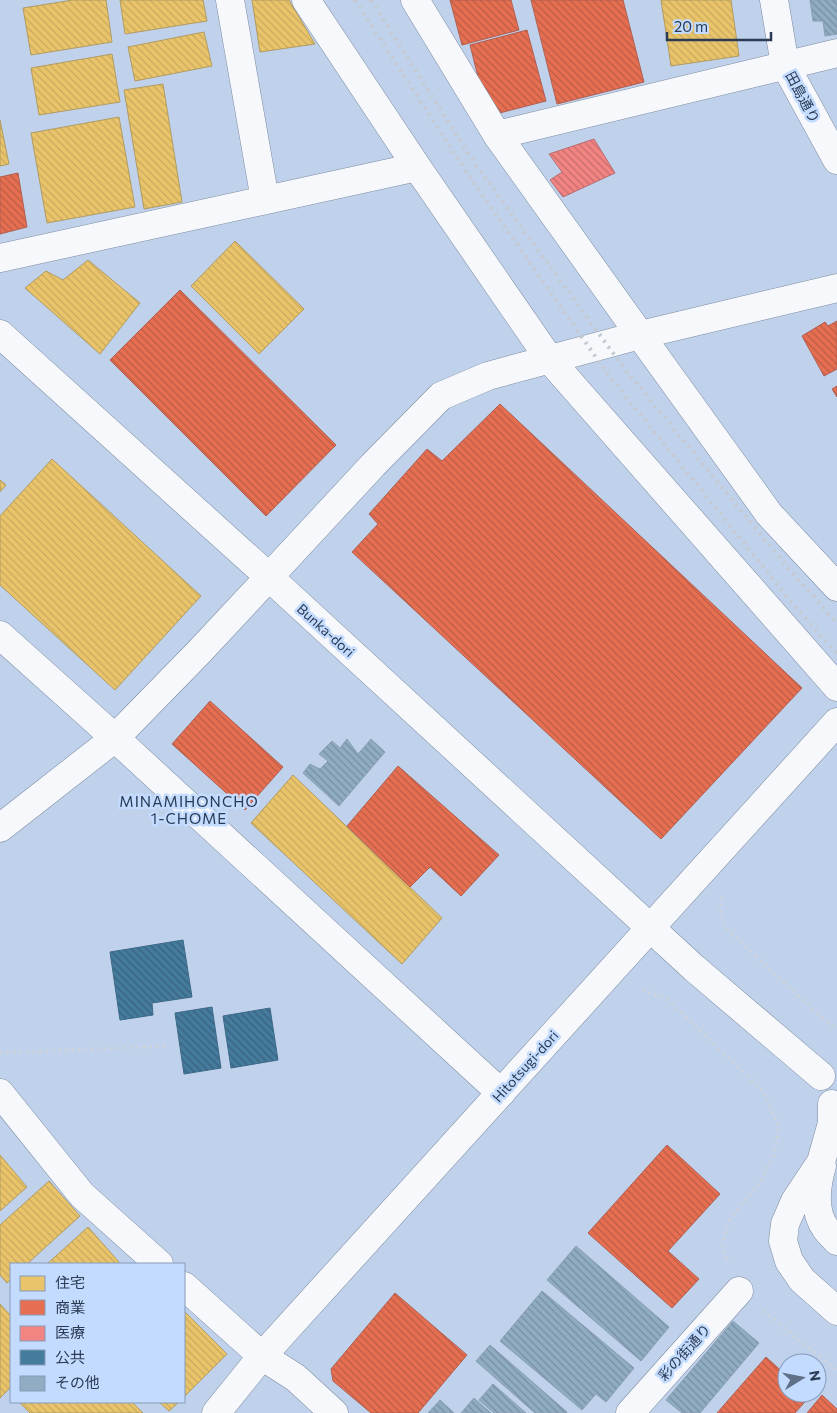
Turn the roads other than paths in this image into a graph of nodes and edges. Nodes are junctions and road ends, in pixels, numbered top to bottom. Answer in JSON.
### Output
{"nodes":[{"id":1,"x":230,"y":0,"type":"edge"},
{"id":2,"x":306,"y":0,"type":"edge"},
{"id":3,"x":415,"y":0,"type":"edge"},
{"id":4,"x":774,"y":0,"type":"edge"},
{"id":5,"x":837,"y":53,"type":"edge"},
{"id":6,"x":785,"y":65,"type":"junction"},
{"id":7,"x":497,"y":135,"type":"junction"},
{"id":8,"x":837,"y":160,"type":"edge"},
{"id":9,"x":417,"y":167,"type":"junction"},
{"id":10,"x":264,"y":200,"type":"junction"},
{"id":11,"x":0,"y":258,"type":"edge"},
{"id":12,"x":837,"y":288,"type":"edge"},
{"id":13,"x":0,"y":334,"type":"edge"},
{"id":14,"x":640,"y":335,"type":"junction"},
{"id":15,"x":550,"y":360,"type":"junction"},
{"id":16,"x":269,"y":578,"type":"junction"},
{"id":17,"x":837,"y":587,"type":"edge"},
{"id":18,"x":0,"y":635,"type":"edge"},
{"id":19,"x":837,"y":687,"type":"edge"},
{"id":20,"x":837,"y":722,"type":"edge"},
{"id":21,"x":115,"y":738,"type":"junction"},
{"id":22,"x":0,"y":828,"type":"edge"},
{"id":23,"x":650,"y":927,"type":"junction"},
{"id":24,"x":0,"y":1093,"type":"edge"},
{"id":25,"x":501,"y":1093,"type":"junction"},
{"id":26,"x":832,"y":1096,"type":"edge"},
{"id":27,"x":837,"y":1241,"type":"edge"},
{"id":28,"x":159,"y":1263,"type":"edge"},
{"id":29,"x":185,"y":1287,"type":"edge"},
{"id":30,"x":739,"y":1291,"type":"road end"},
{"id":31,"x":837,"y":1311,"type":"edge"},
{"id":32,"x":262,"y":1356,"type":"junction"},
{"id":33,"x":216,"y":1413,"type":"edge"},
{"id":34,"x":334,"y":1413,"type":"edge"},
{"id":35,"x":630,"y":1413,"type":"edge"}],
"edges":[{"from":1,"to":10,"type":"street"},
{"from":2,"to":9,"type":"street"},
{"from":3,"to":7,"type":"street"},
{"from":4,"to":6,"type":"street","name":"田島通り"},
{"from":5,"to":6,"type":"street"},
{"from":6,"to":7,"type":"street"},
{"from":6,"to":8,"type":"street","name":"田島通り"},
{"from":7,"to":14,"type":"street"},
{"from":9,"to":10,"type":"street"},
{"from":9,"to":15,"type":"street"},
{"from":10,"to":11,"type":"street"},
{"from":12,"to":14,"type":"street"},
{"from":13,"to":16,"type":"street","name":"Bunka-dori"},
{"from":14,"to":15,"type":"street"},
{"from":14,"to":17,"type":"street"},
{"from":15,"to":16,"type":"street"},
{"from":15,"to":19,"type":"street"},
{"from":16,"to":21,"type":"street"},
{"from":16,"to":23,"type":"street","name":"Bunka-dori"},
{"from":18,"to":21,"type":"street"},
{"from":20,"to":23,"type":"street","name":"Hitotsugi-dori"},
{"from":21,"to":22,"type":"street"},
{"from":21,"to":25,"type":"street"},
{"from":23,"to":25,"type":"street","name":"Hitotsugi-dori"},
{"from":23,"to":26,"type":"street","name":"Bunka-dori"},
{"from":24,"to":28,"type":"street"},
{"from":25,"to":32,"type":"street","name":"Hitotsugi-dori"},
{"from":26,"to":27,"type":"street"},
{"from":26,"to":31,"type":"street"},
{"from":29,"to":32,"type":"street"},
{"from":30,"to":35,"type":"street","name":"彩の街通り"},
{"from":32,"to":33,"type":"street","name":"Hitotsugi-dori"},
{"from":32,"to":34,"type":"street"}]}
